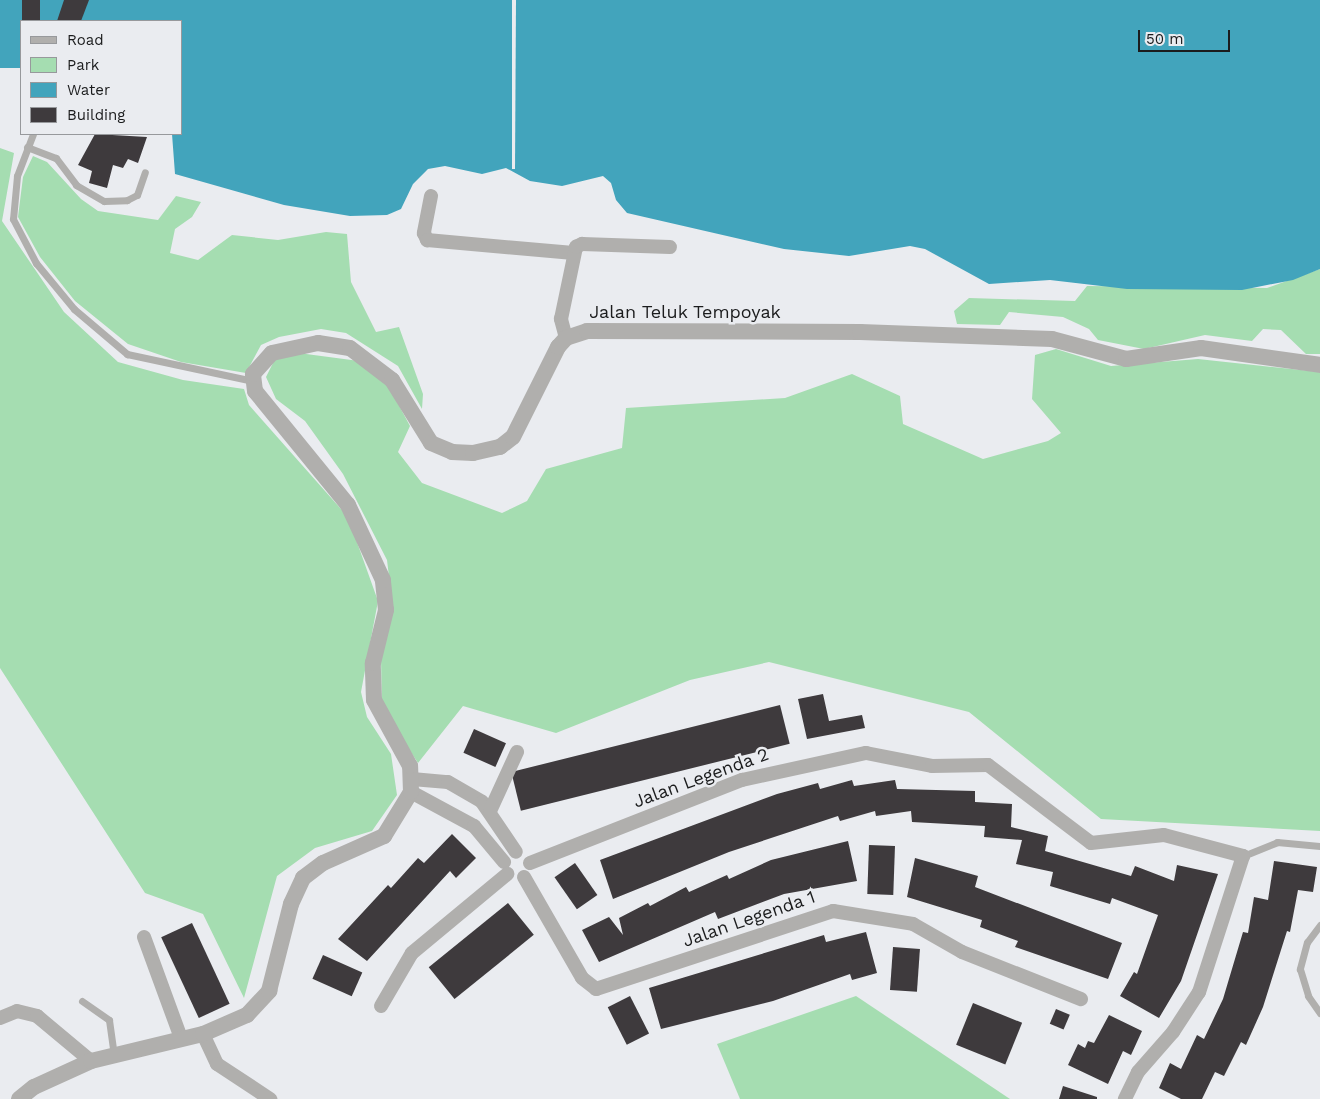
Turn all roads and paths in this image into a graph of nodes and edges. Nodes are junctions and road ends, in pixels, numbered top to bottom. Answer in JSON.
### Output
{"nodes":[{"id":1,"x":33,"y":135,"type":"edge"},
{"id":2,"x":27,"y":147,"type":"junction"},
{"id":3,"x":145,"y":172,"type":"dead end"},
{"id":4,"x":430,"y":196,"type":"dead end"},
{"id":5,"x":670,"y":248,"type":"dead end"},
{"id":6,"x":572,"y":253,"type":"junction"},
{"id":7,"x":566,"y":338,"type":"junction"},
{"id":8,"x":1320,"y":365,"type":"edge"},
{"id":9,"x":253,"y":381,"type":"junction"},
{"id":10,"x":517,"y":752,"type":"dead end"},
{"id":11,"x":412,"y":786,"type":"junction"},
{"id":12,"x":490,"y":811,"type":"junction"},
{"id":13,"x":1320,"y":846,"type":"edge"},
{"id":14,"x":516,"y":852,"type":"junction"},
{"id":15,"x":1243,"y":856,"type":"junction"},
{"id":16,"x":530,"y":863,"type":"junction"},
{"id":17,"x":506,"y":868,"type":"junction"},
{"id":18,"x":524,"y":877,"type":"junction"},
{"id":19,"x":1320,"y":925,"type":"edge"},
{"id":20,"x":144,"y":937,"type":"dead end"},
{"id":21,"x":1081,"y":999,"type":"dead end"},
{"id":22,"x":82,"y":1001,"type":"dead end"},
{"id":23,"x":381,"y":1006,"type":"dead end"},
{"id":24,"x":1320,"y":1013,"type":"edge"},
{"id":25,"x":0,"y":1018,"type":"edge"},
{"id":26,"x":203,"y":1034,"type":"junction"},
{"id":27,"x":180,"y":1038,"type":"junction"},
{"id":28,"x":114,"y":1054,"type":"junction"},
{"id":29,"x":91,"y":1061,"type":"junction"},
{"id":30,"x":19,"y":1099,"type":"edge"},
{"id":31,"x":270,"y":1099,"type":"edge"},
{"id":32,"x":1124,"y":1099,"type":"edge"}],
"edges":[{"from":1,"to":2,"type":"lane"},
{"from":2,"to":3,"type":"lane"},
{"from":2,"to":9,"type":"lane"},
{"from":4,"to":6,"type":"street"},
{"from":5,"to":6,"type":"street"},
{"from":6,"to":7,"type":"street"},
{"from":7,"to":8,"type":"street","name":"Jalan Teluk Tempoyak"},
{"from":7,"to":9,"type":"street"},
{"from":9,"to":11,"type":"street"},
{"from":10,"to":12,"type":"street"},
{"from":11,"to":12,"type":"street"},
{"from":11,"to":17,"type":"street"},
{"from":11,"to":26,"type":"street"},
{"from":12,"to":14,"type":"street"},
{"from":13,"to":15,"type":"lane"},
{"from":14,"to":16,"type":"street"},
{"from":14,"to":17,"type":"street"},
{"from":15,"to":16,"type":"street","name":"Jalan Legenda 2"},
{"from":15,"to":32,"type":"street"},
{"from":16,"to":18,"type":"street"},
{"from":17,"to":18,"type":"street"},
{"from":17,"to":23,"type":"street"},
{"from":18,"to":21,"type":"street","name":"Jalan Legenda 1"},
{"from":19,"to":24,"type":"lane"},
{"from":20,"to":27,"type":"street"},
{"from":22,"to":28,"type":"lane"},
{"from":25,"to":29,"type":"street"},
{"from":26,"to":27,"type":"street"},
{"from":26,"to":31,"type":"street"},
{"from":27,"to":28,"type":"street"},
{"from":28,"to":29,"type":"street"},
{"from":29,"to":30,"type":"street"}]}
